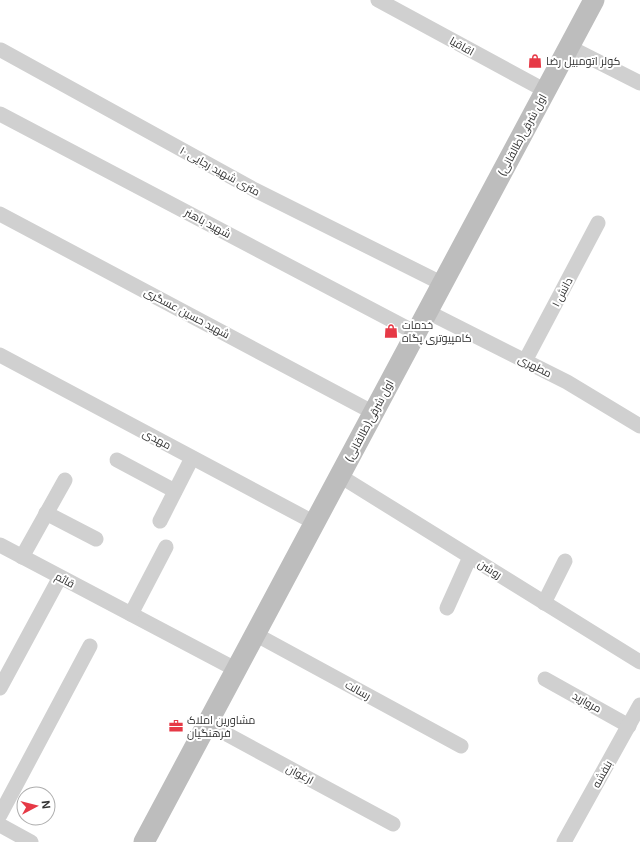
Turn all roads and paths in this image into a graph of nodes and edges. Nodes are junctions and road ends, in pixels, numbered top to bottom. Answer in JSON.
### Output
{"nodes":[{"id":1,"x":378,"y":0,"type":"edge"},
{"id":2,"x":594,"y":0,"type":"edge"},
{"id":3,"x":569,"y":47,"type":"junction"},
{"id":4,"x":1,"y":50,"type":"dead end"},
{"id":5,"x":640,"y":83,"type":"edge"},
{"id":6,"x":546,"y":91,"type":"junction"},
{"id":7,"x":0,"y":114,"type":"edge"},
{"id":8,"x":0,"y":214,"type":"edge"},
{"id":9,"x":598,"y":223,"type":"dead end"},
{"id":10,"x":442,"y":284,"type":"junction"},
{"id":11,"x":428,"y":312,"type":"junction"},
{"id":12,"x":416,"y":333,"type":"junction"},
{"id":13,"x":0,"y":356,"type":"edge"},
{"id":14,"x":525,"y":361,"type":"junction"},
{"id":15,"x":374,"y":413,"type":"junction"},
{"id":16,"x":639,"y":421,"type":"edge"},
{"id":17,"x":192,"y":458,"type":"junction"},
{"id":18,"x":117,"y":460,"type":"dead end"},
{"id":19,"x":340,"y":476,"type":"junction"},
{"id":20,"x":65,"y":480,"type":"dead end"},
{"id":21,"x":175,"y":491,"type":"junction"},
{"id":22,"x":46,"y":513,"type":"junction"},
{"id":23,"x":160,"y":521,"type":"dead end"},
{"id":24,"x":315,"y":523,"type":"junction"},
{"id":25,"x":96,"y":539,"type":"dead end"},
{"id":26,"x":0,"y":545,"type":"edge"},
{"id":27,"x":166,"y":547,"type":"dead end"},
{"id":28,"x":22,"y":557,"type":"junction"},
{"id":29,"x":470,"y":557,"type":"junction"},
{"id":30,"x":565,"y":561,"type":"dead end"},
{"id":31,"x":60,"y":577,"type":"junction"},
{"id":32,"x":544,"y":602,"type":"junction"},
{"id":33,"x":448,"y":608,"type":"dead end"},
{"id":34,"x":130,"y":614,"type":"junction"},
{"id":35,"x":255,"y":634,"type":"junction"},
{"id":36,"x":90,"y":646,"type":"dead end"},
{"id":37,"x":640,"y":662,"type":"edge"},
{"id":38,"x":237,"y":670,"type":"junction"},
{"id":39,"x":545,"y":679,"type":"dead end"},
{"id":40,"x":0,"y":688,"type":"edge"},
{"id":41,"x":640,"y":705,"type":"edge"},
{"id":42,"x":208,"y":724,"type":"junction"},
{"id":43,"x":629,"y":726,"type":"junction"},
{"id":44,"x":461,"y":746,"type":"dead end"},
{"id":45,"x":0,"y":815,"type":"edge"},
{"id":46,"x":0,"y":824,"type":"edge"},
{"id":47,"x":393,"y":824,"type":"dead end"},
{"id":48,"x":31,"y":842,"type":"edge"},
{"id":49,"x":144,"y":842,"type":"edge"},
{"id":50,"x":564,"y":842,"type":"edge"}],
"edges":[{"from":1,"to":6,"type":"street","name":"اقاقیا"},
{"from":2,"to":3,"type":"street","name":"اول شرقی(طالقانی)"},
{"from":3,"to":5,"type":"street"},
{"from":3,"to":6,"type":"street","name":"اول شرقی(طالقانی)"},
{"from":4,"to":10,"type":"street","name":"۱۰ متری شهید رجایی"},
{"from":6,"to":10,"type":"street","name":"اول شرقی(طالقانی)"},
{"from":7,"to":12,"type":"street","name":"شهید باهنر"},
{"from":8,"to":15,"type":"street","name":"شهید حسین عسگری"},
{"from":9,"to":14,"type":"street","name":"دانش ۱"},
{"from":10,"to":11,"type":"street","name":"اول شرقی(طالقانی)"},
{"from":11,"to":12,"type":"street","name":"اول شرقی(طالقانی)"},
{"from":11,"to":14,"type":"street","name":"مطهری"},
{"from":12,"to":15,"type":"street","name":"اول شرقی(طالقانی)"},
{"from":13,"to":17,"type":"street","name":"مهدی"},
{"from":14,"to":16,"type":"street","name":"مطهری"},
{"from":15,"to":19,"type":"street","name":"اول شرقی(طالقانی)"},
{"from":17,"to":21,"type":"street"},
{"from":17,"to":24,"type":"street","name":"مهدی"},
{"from":18,"to":21,"type":"street"},
{"from":19,"to":24,"type":"street","name":"اول شرقی(طالقانی)"},
{"from":19,"to":29,"type":"street","name":"روشن"},
{"from":20,"to":22,"type":"street"},
{"from":21,"to":23,"type":"street"},
{"from":22,"to":25,"type":"street"},
{"from":22,"to":28,"type":"street"},
{"from":24,"to":35,"type":"street","name":"اول شرقی(طالقانی)"},
{"from":26,"to":28,"type":"street","name":"قائم"},
{"from":27,"to":34,"type":"street"},
{"from":28,"to":31,"type":"street","name":"قائم"},
{"from":29,"to":32,"type":"street","name":"روشن"},
{"from":29,"to":33,"type":"street"},
{"from":30,"to":32,"type":"street"},
{"from":31,"to":34,"type":"street","name":"قائم"},
{"from":31,"to":40,"type":"street"},
{"from":32,"to":37,"type":"street","name":"روشن"},
{"from":34,"to":38,"type":"street","name":"قائم"},
{"from":35,"to":38,"type":"street","name":"اول شرقی(طالقانی)"},
{"from":35,"to":44,"type":"street","name":"رسالت"},
{"from":36,"to":45,"type":"street"},
{"from":38,"to":42,"type":"street","name":"اول شرقی(طالقانی)"},
{"from":39,"to":43,"type":"street","name":"مروارید"},
{"from":41,"to":43,"type":"street","name":"بنفشه"},
{"from":42,"to":47,"type":"street","name":"ارغوان"},
{"from":42,"to":49,"type":"street","name":"اول شرقی(طالقانی)"},
{"from":43,"to":50,"type":"street","name":"بنفشه"},
{"from":46,"to":48,"type":"street"}]}
